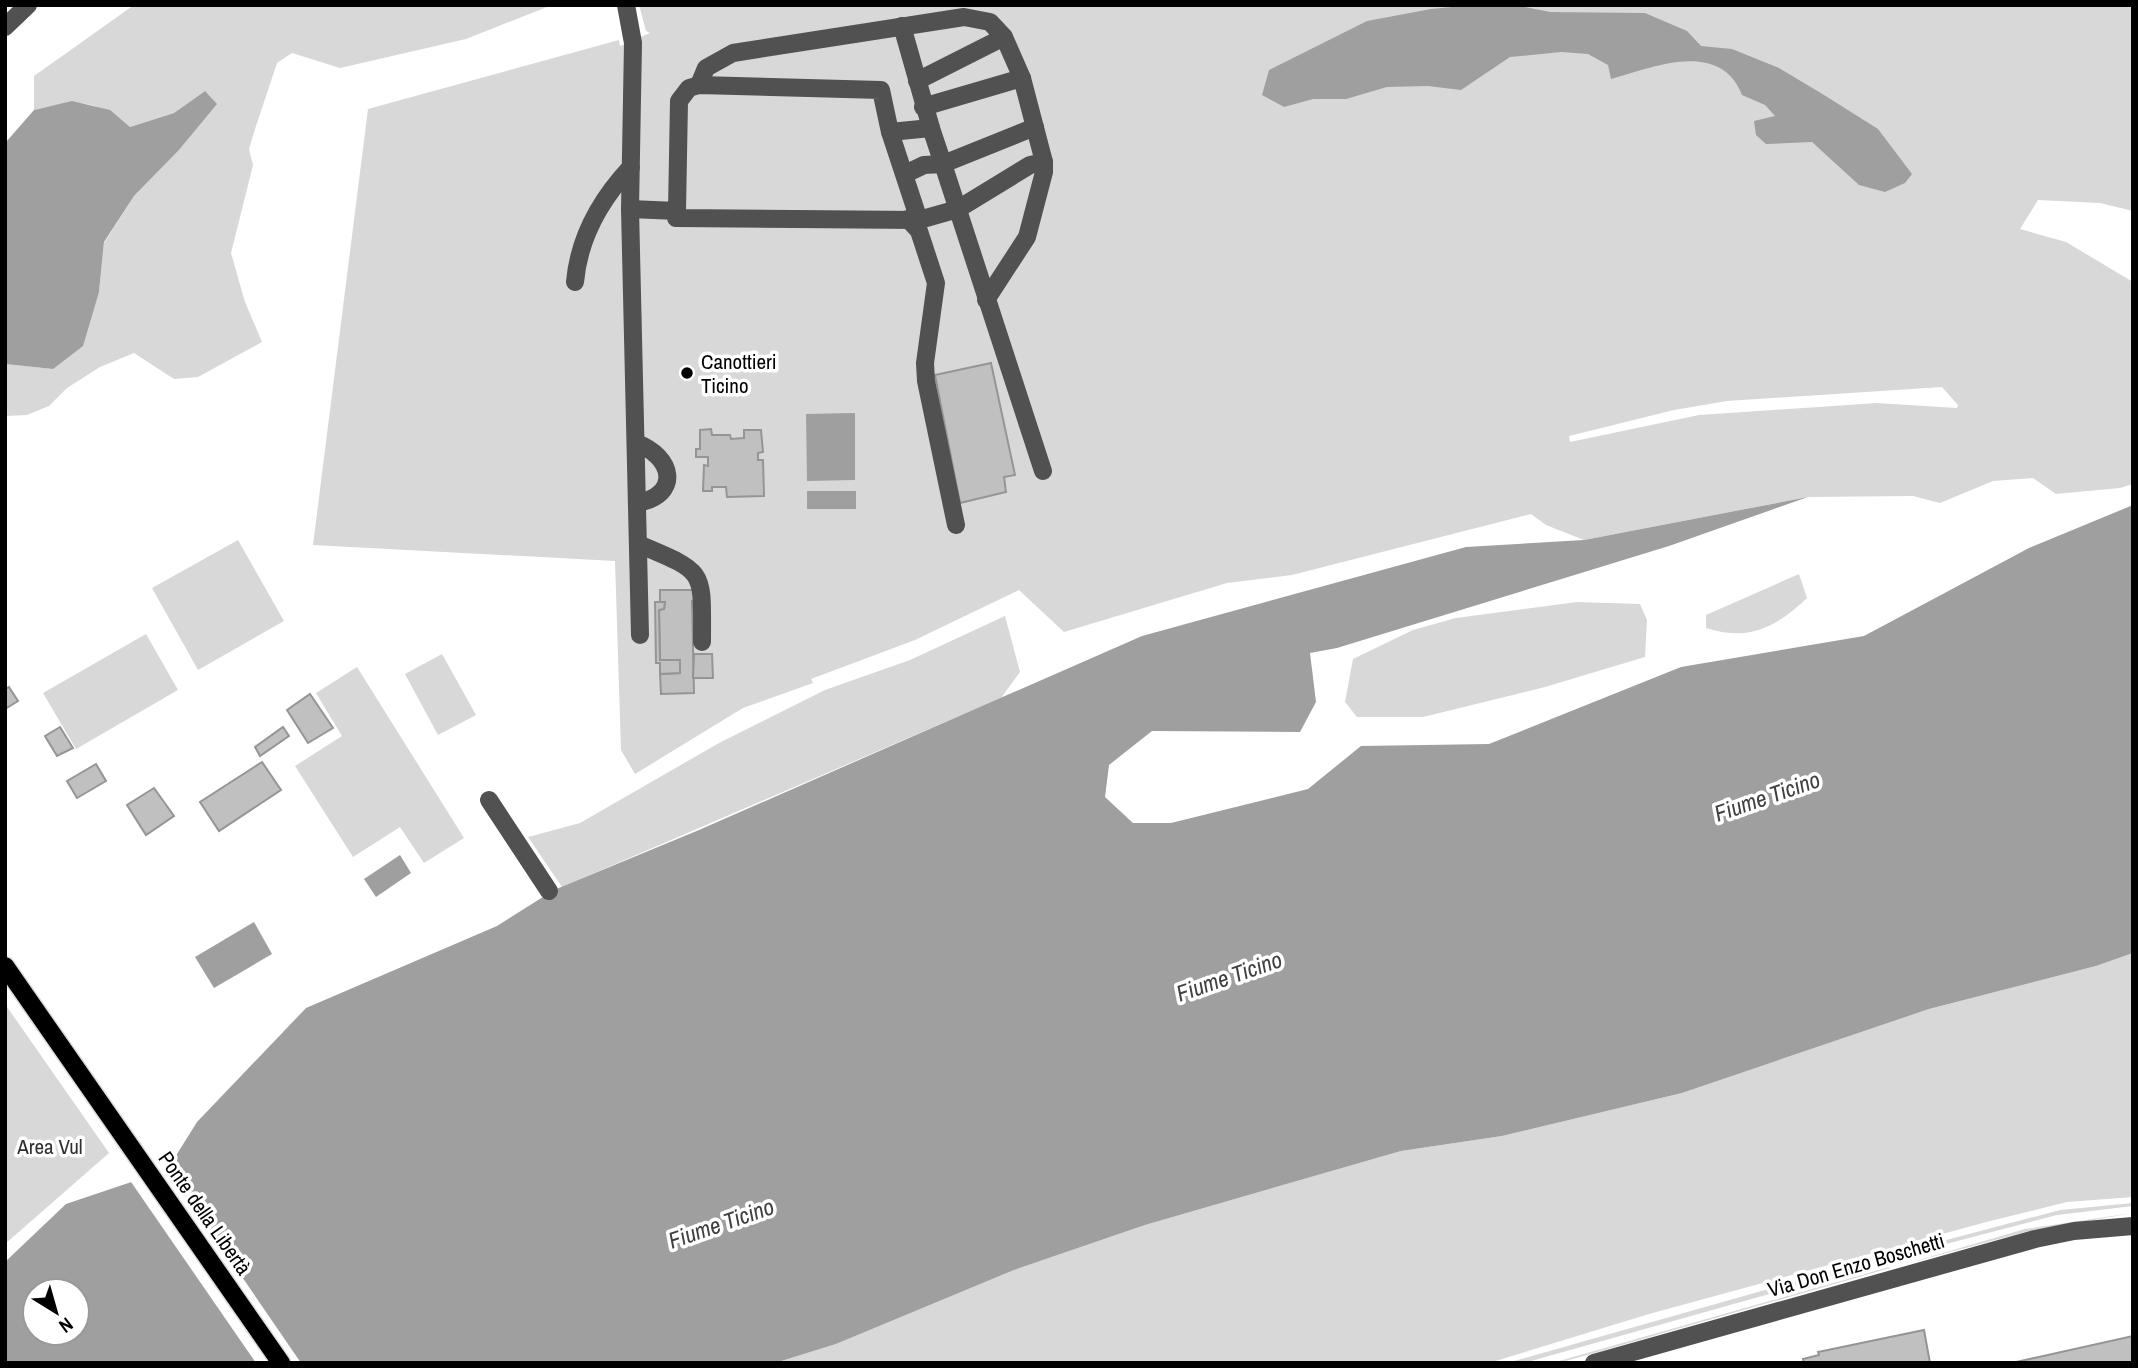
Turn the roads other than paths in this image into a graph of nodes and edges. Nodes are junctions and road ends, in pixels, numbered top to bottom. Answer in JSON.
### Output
{"nodes":[{"id":1,"x":28,"y":5,"type":"edge"},
{"id":2,"x":626,"y":5,"type":"edge"},
{"id":3,"x":902,"y":26,"type":"junction"},
{"id":4,"x":5,"y":27,"type":"edge"},
{"id":5,"x":1004,"y":37,"type":"junction"},
{"id":6,"x":1022,"y":78,"type":"junction"},
{"id":7,"x":917,"y":81,"type":"junction"},
{"id":8,"x":699,"y":85,"type":"junction"},
{"id":9,"x":923,"y":107,"type":"junction"},
{"id":10,"x":1035,"y":127,"type":"junction"},
{"id":11,"x":931,"y":128,"type":"junction"},
{"id":12,"x":890,"y":132,"type":"junction"},
{"id":13,"x":1044,"y":162,"type":"junction"},
{"id":14,"x":943,"y":164,"type":"junction"},
{"id":15,"x":631,"y":167,"type":"junction"},
{"id":16,"x":905,"y":174,"type":"junction"},
{"id":17,"x":630,"y":209,"type":"junction"},
{"id":18,"x":958,"y":209,"type":"junction"},
{"id":19,"x":677,"y":215,"type":"junction"},
{"id":20,"x":914,"y":220,"type":"junction"},
{"id":21,"x":575,"y":282,"type":"dead end"},
{"id":22,"x":986,"y":300,"type":"junction"},
{"id":23,"x":636,"y":443,"type":"junction"},
{"id":24,"x":1043,"y":471,"type":"dead end"},
{"id":25,"x":637,"y":503,"type":"junction"},
{"id":26,"x":956,"y":525,"type":"dead end"},
{"id":27,"x":638,"y":544,"type":"junction"},
{"id":28,"x":640,"y":635,"type":"dead end"},
{"id":29,"x":702,"y":642,"type":"dead end"},
{"id":30,"x":489,"y":800,"type":"dead end"},
{"id":31,"x":549,"y":891,"type":"dead end"},
{"id":32,"x":5,"y":966,"type":"edge"},
{"id":33,"x":2133,"y":1226,"type":"edge"},
{"id":34,"x":281,"y":1363,"type":"edge"},
{"id":35,"x":1594,"y":1363,"type":"edge"}],
"edges":[{"from":1,"to":4,"type":"street"},
{"from":2,"to":15,"type":"street"},
{"from":3,"to":5,"type":"street"},
{"from":3,"to":7,"type":"street"},
{"from":3,"to":8,"type":"street"},
{"from":5,"to":6,"type":"street"},
{"from":5,"to":7,"type":"street"},
{"from":6,"to":9,"type":"street"},
{"from":6,"to":10,"type":"street"},
{"from":7,"to":9,"type":"street"},
{"from":8,"to":12,"type":"street"},
{"from":8,"to":19,"type":"street"},
{"from":9,"to":11,"type":"street"},
{"from":10,"to":13,"type":"street"},
{"from":10,"to":14,"type":"street"},
{"from":11,"to":12,"type":"street"},
{"from":11,"to":14,"type":"street"},
{"from":12,"to":16,"type":"street"},
{"from":13,"to":18,"type":"street"},
{"from":13,"to":22,"type":"street"},
{"from":14,"to":16,"type":"street"},
{"from":14,"to":18,"type":"street"},
{"from":15,"to":17,"type":"street"},
{"from":15,"to":21,"type":"street"},
{"from":16,"to":20,"type":"street"},
{"from":17,"to":19,"type":"street"},
{"from":17,"to":23,"type":"street"},
{"from":18,"to":20,"type":"street"},
{"from":18,"to":22,"type":"street"},
{"from":19,"to":20,"type":"street"},
{"from":20,"to":26,"type":"street"},
{"from":22,"to":24,"type":"street"},
{"from":23,"to":25,"type":"street"},
{"from":23,"to":25,"type":"street"},
{"from":25,"to":27,"type":"street"},
{"from":27,"to":28,"type":"street"},
{"from":27,"to":29,"type":"street"},
{"from":30,"to":31,"type":"street"},
{"from":32,"to":34,"type":"main road","name":"Ponte della Libertà"},
{"from":33,"to":35,"type":"street","name":"Via Don Enzo Boschetti"}]}
